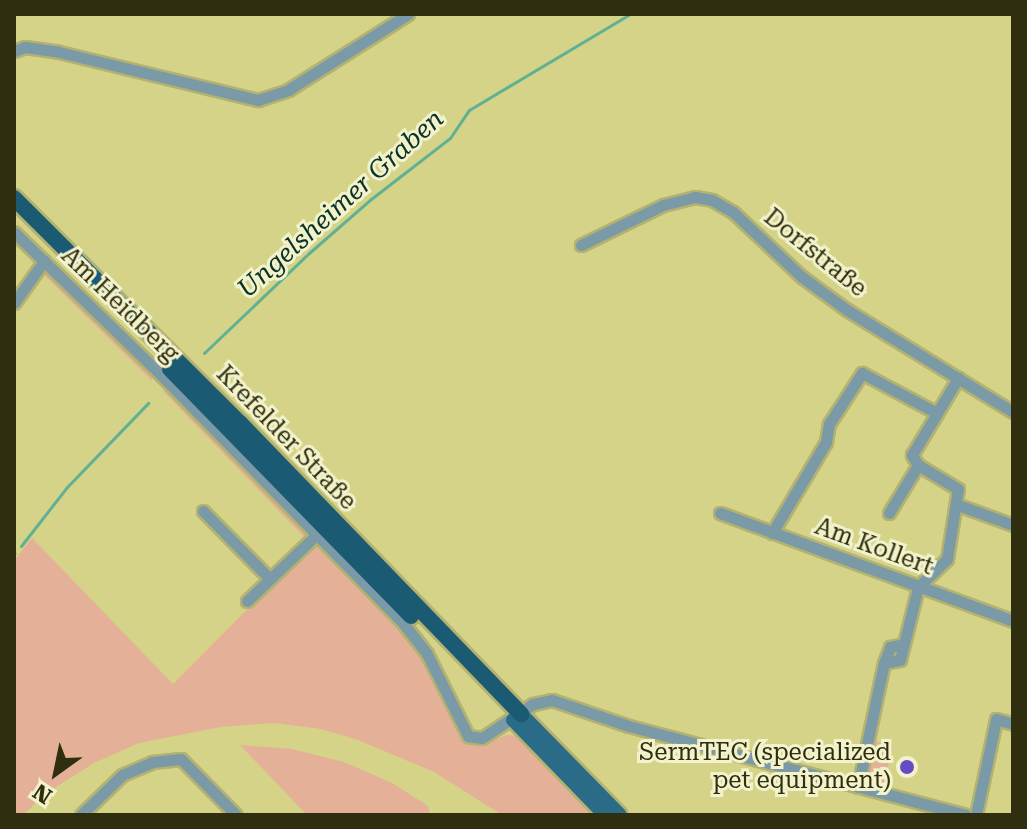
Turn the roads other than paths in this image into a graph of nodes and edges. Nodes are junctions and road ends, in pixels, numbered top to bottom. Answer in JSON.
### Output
{"nodes":[{"id":1,"x":408,"y":14,"type":"edge"},
{"id":2,"x":14,"y":51,"type":"edge"},
{"id":3,"x":14,"y":198,"type":"edge"},
{"id":4,"x":14,"y":212,"type":"edge"},
{"id":5,"x":14,"y":232,"type":"edge"},
{"id":6,"x":581,"y":245,"type":"dead end"},
{"id":7,"x":44,"y":261,"type":"junction"},
{"id":8,"x":14,"y":303,"type":"edge"},
{"id":9,"x":958,"y":378,"type":"junction"},
{"id":10,"x":1013,"y":412,"type":"edge"},
{"id":11,"x":937,"y":413,"type":"junction"},
{"id":12,"x":918,"y":465,"type":"junction"},
{"id":13,"x":958,"y":505,"type":"junction"},
{"id":14,"x":203,"y":511,"type":"dead end"},
{"id":15,"x":720,"y":513,"type":"dead end"},
{"id":16,"x":889,"y":513,"type":"dead end"},
{"id":17,"x":1013,"y":525,"type":"edge"},
{"id":18,"x":772,"y":533,"type":"junction"},
{"id":19,"x":316,"y":535,"type":"junction"},
{"id":20,"x":270,"y":579,"type":"junction"},
{"id":21,"x":918,"y":587,"type":"junction"},
{"id":22,"x":247,"y":601,"type":"dead end"},
{"id":23,"x":1013,"y":621,"type":"edge"},
{"id":24,"x":517,"y":717,"type":"junction"},
{"id":25,"x":1013,"y":724,"type":"edge"},
{"id":26,"x":858,"y":787,"type":"junction"},
{"id":27,"x":88,"y":813,"type":"edge"},
{"id":28,"x":236,"y":815,"type":"edge"},
{"id":29,"x":605,"y":815,"type":"edge"},
{"id":30,"x":620,"y":815,"type":"edge"},
{"id":31,"x":965,"y":815,"type":"edge"},
{"id":32,"x":976,"y":815,"type":"edge"}],
"edges":[{"from":1,"to":2,"type":"street"},
{"from":3,"to":24,"type":"highway","name":"Krefelder Straße"},
{"from":4,"to":24,"type":"highway","name":"Krefelder Straße"},
{"from":5,"to":7,"type":"street","name":"Am Heidberg"},
{"from":6,"to":9,"type":"street","name":"Dorfstraße"},
{"from":7,"to":8,"type":"street"},
{"from":7,"to":19,"type":"street","name":"Am Heidberg"},
{"from":9,"to":10,"type":"street","name":"Dorfstraße"},
{"from":9,"to":11,"type":"street"},
{"from":11,"to":12,"type":"street"},
{"from":11,"to":18,"type":"street"},
{"from":12,"to":13,"type":"street"},
{"from":12,"to":16,"type":"street"},
{"from":13,"to":17,"type":"street"},
{"from":13,"to":21,"type":"street"},
{"from":14,"to":20,"type":"street"},
{"from":15,"to":18,"type":"street","name":"Am Kollert"},
{"from":18,"to":21,"type":"street","name":"Am Kollert"},
{"from":19,"to":20,"type":"street"},
{"from":19,"to":24,"type":"street","name":"Am Heidberg"},
{"from":20,"to":22,"type":"street"},
{"from":21,"to":23,"type":"street","name":"Am Kollert"},
{"from":21,"to":26,"type":"street"},
{"from":24,"to":26,"type":"street"},
{"from":24,"to":29,"type":"main road","name":"Krefelder Straße"},
{"from":24,"to":30,"type":"main road","name":"Krefelder Straße"},
{"from":25,"to":32,"type":"street"},
{"from":26,"to":31,"type":"street"},
{"from":27,"to":28,"type":"street"}]}
